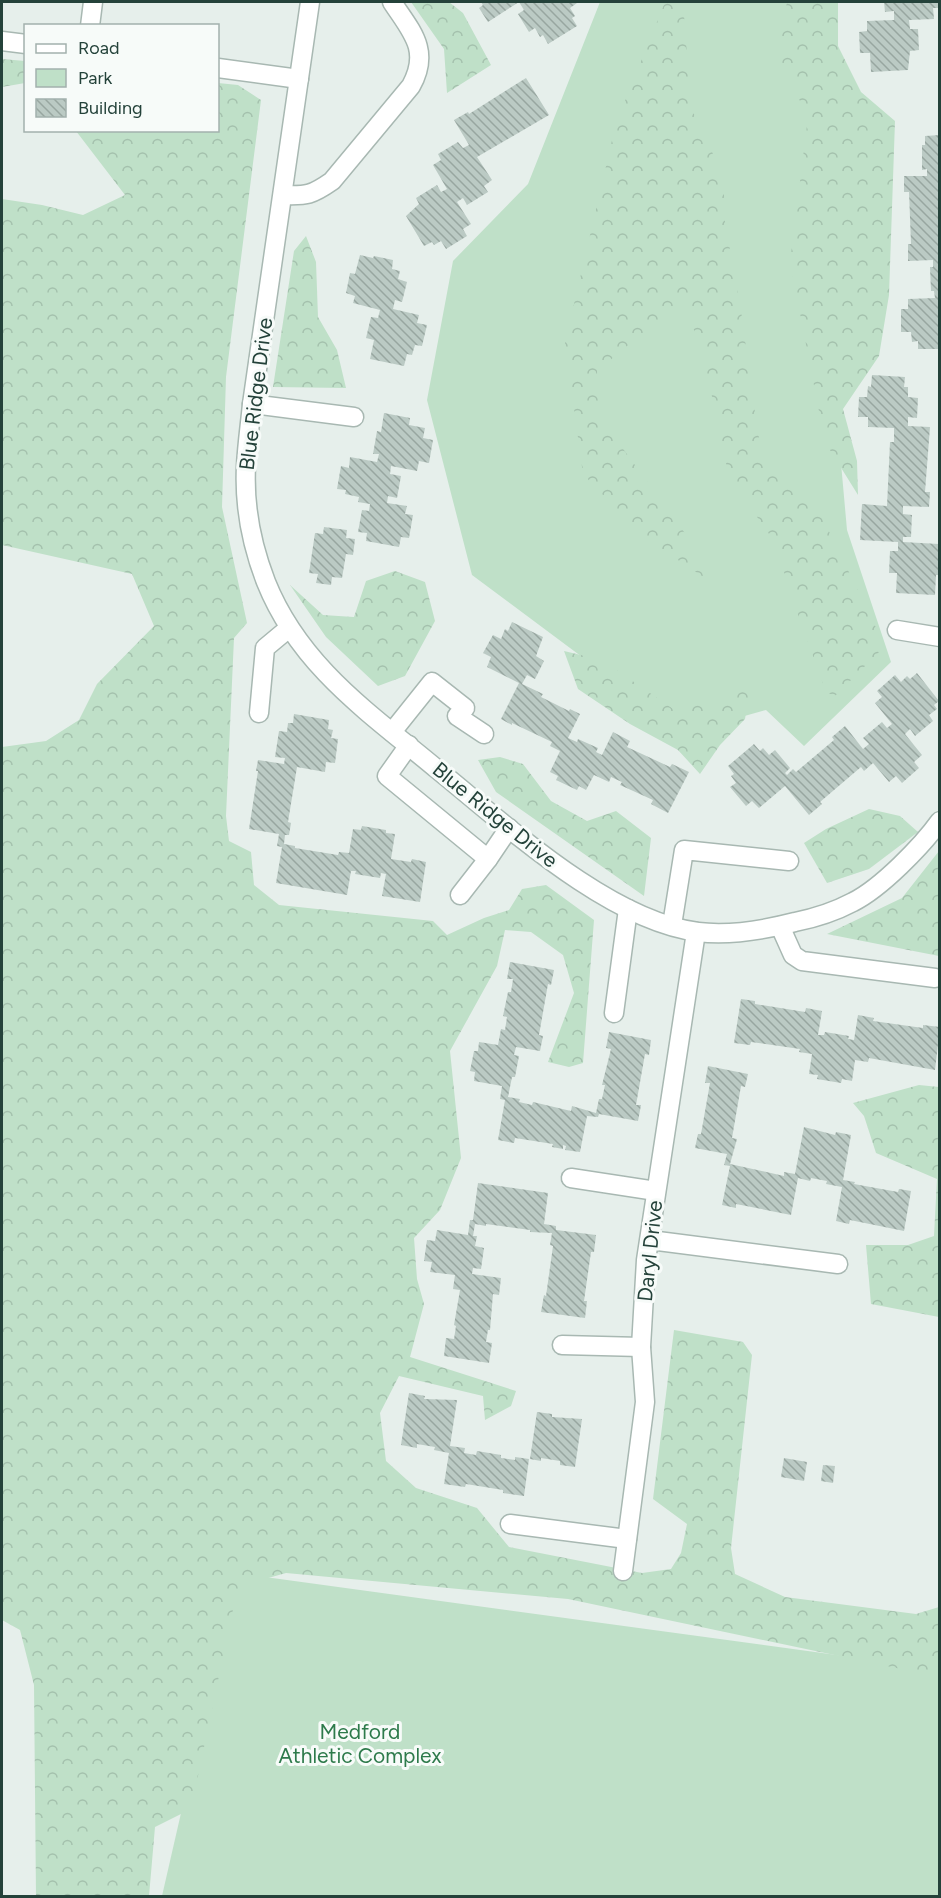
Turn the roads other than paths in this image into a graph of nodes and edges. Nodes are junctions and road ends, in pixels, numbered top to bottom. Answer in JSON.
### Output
{"nodes":[{"id":1,"x":93,"y":2,"type":"edge"},
{"id":2,"x":310,"y":2,"type":"edge"},
{"id":3,"x":392,"y":2,"type":"edge"},
{"id":4,"x":90,"y":24,"type":"edge"},
{"id":5,"x":2,"y":41,"type":"edge"},
{"id":6,"x":24,"y":44,"type":"edge"},
{"id":7,"x":219,"y":68,"type":"edge"},
{"id":8,"x":299,"y":79,"type":"junction"},
{"id":9,"x":283,"y":195,"type":"junction"},
{"id":10,"x":252,"y":404,"type":"junction"},
{"id":11,"x":354,"y":417,"type":"dead end"},
{"id":12,"x":288,"y":628,"type":"junction"},
{"id":13,"x":897,"y":630,"type":"dead end"},
{"id":14,"x":939,"y":637,"type":"edge"},
{"id":15,"x":259,"y":713,"type":"dead end"},
{"id":16,"x":392,"y":732,"type":"junction"},
{"id":17,"x":484,"y":734,"type":"dead end"},
{"id":18,"x":409,"y":745,"type":"junction"},
{"id":19,"x":939,"y":821,"type":"edge"},
{"id":20,"x":509,"y":828,"type":"junction"},
{"id":21,"x":488,"y":859,"type":"junction"},
{"id":22,"x":789,"y":861,"type":"dead end"},
{"id":23,"x":460,"y":895,"type":"dead end"},
{"id":24,"x":628,"y":909,"type":"junction"},
{"id":25,"x":672,"y":925,"type":"junction"},
{"id":26,"x":780,"y":926,"type":"junction"},
{"id":27,"x":696,"y":932,"type":"junction"},
{"id":28,"x":935,"y":978,"type":"dead end"},
{"id":29,"x":614,"y":1012,"type":"dead end"},
{"id":30,"x":571,"y":1178,"type":"dead end"},
{"id":31,"x":656,"y":1191,"type":"junction"},
{"id":32,"x":650,"y":1240,"type":"junction"},
{"id":33,"x":838,"y":1264,"type":"dead end"},
{"id":34,"x":562,"y":1345,"type":"dead end"},
{"id":35,"x":641,"y":1347,"type":"junction"},
{"id":36,"x":510,"y":1524,"type":"dead end"},
{"id":37,"x":627,"y":1539,"type":"junction"},
{"id":38,"x":623,"y":1571,"type":"dead end"}],
"edges":[{"from":1,"to":4,"type":"street"},
{"from":2,"to":8,"type":"street","name":"Blue Ridge Drive"},
{"from":3,"to":9,"type":"street"},
{"from":5,"to":6,"type":"street"},
{"from":7,"to":8,"type":"street"},
{"from":8,"to":9,"type":"street","name":"Blue Ridge Drive"},
{"from":9,"to":10,"type":"street","name":"Blue Ridge Drive"},
{"from":10,"to":11,"type":"street"},
{"from":10,"to":12,"type":"street","name":"Blue Ridge Drive"},
{"from":12,"to":15,"type":"street"},
{"from":12,"to":16,"type":"street","name":"Blue Ridge Drive"},
{"from":13,"to":14,"type":"street"},
{"from":16,"to":17,"type":"street"},
{"from":16,"to":18,"type":"street","name":"Blue Ridge Drive"},
{"from":18,"to":20,"type":"street","name":"Blue Ridge Drive"},
{"from":18,"to":21,"type":"street"},
{"from":19,"to":26,"type":"street","name":"Blue Ridge Drive"},
{"from":20,"to":21,"type":"street"},
{"from":20,"to":24,"type":"street","name":"Blue Ridge Drive"},
{"from":21,"to":23,"type":"street"},
{"from":22,"to":25,"type":"street"},
{"from":24,"to":25,"type":"street","name":"Blue Ridge Drive"},
{"from":24,"to":29,"type":"street"},
{"from":25,"to":27,"type":"street","name":"Blue Ridge Drive"},
{"from":26,"to":27,"type":"street","name":"Blue Ridge Drive"},
{"from":26,"to":28,"type":"street"},
{"from":27,"to":31,"type":"street","name":"Daryl Drive"},
{"from":30,"to":31,"type":"street"},
{"from":31,"to":32,"type":"street","name":"Daryl Drive"},
{"from":32,"to":33,"type":"street"},
{"from":32,"to":35,"type":"street","name":"Daryl Drive"},
{"from":34,"to":35,"type":"street"},
{"from":35,"to":37,"type":"street","name":"Daryl Drive"},
{"from":36,"to":37,"type":"street"},
{"from":37,"to":38,"type":"street","name":"Daryl Drive"}]}
